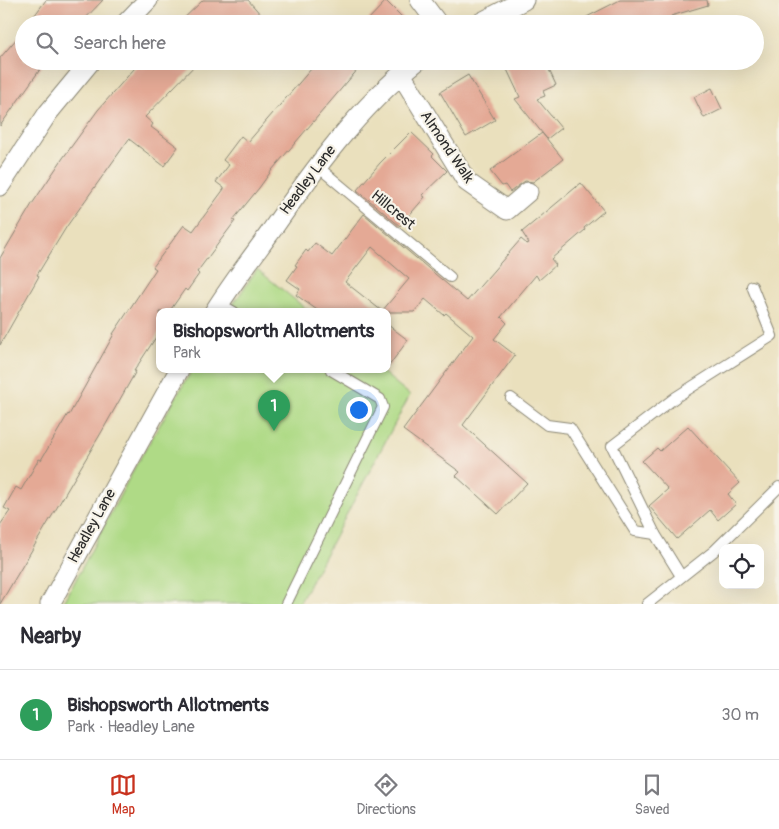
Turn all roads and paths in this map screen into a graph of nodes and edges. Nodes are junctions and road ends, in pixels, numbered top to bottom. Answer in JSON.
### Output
{"nodes":[{"id":1,"x":148,"y":0,"type":"edge"},
{"id":2,"x":420,"y":0,"type":"edge"},
{"id":3,"x":524,"y":0,"type":"edge"},
{"id":4,"x":134,"y":15,"type":"edge"},
{"id":5,"x":431,"y":15,"type":"edge"},
{"id":6,"x":495,"y":15,"type":"edge"},
{"id":7,"x":84,"y":70,"type":"edge"},
{"id":8,"x":406,"y":70,"type":"edge"},
{"id":9,"x":401,"y":74,"type":"junction"},
{"id":10,"x":317,"y":166,"type":"junction"},
{"id":11,"x":0,"y":186,"type":"edge"},
{"id":12,"x":528,"y":192,"type":"dead end"},
{"id":13,"x":450,"y":277,"type":"dead end"},
{"id":14,"x":752,"y":286,"type":"dead end"},
{"id":15,"x":224,"y":308,"type":"edge"},
{"id":16,"x":177,"y":373,"type":"edge"},
{"id":17,"x":336,"y":373,"type":"edge"},
{"id":18,"x":511,"y":398,"type":"dead end"},
{"id":19,"x":779,"y":487,"type":"edge"},
{"id":20,"x":655,"y":534,"type":"junction"},
{"id":21,"x":681,"y":576,"type":"junction"},
{"id":22,"x":50,"y":604,"type":"edge"},
{"id":23,"x":286,"y":604,"type":"edge"},
{"id":24,"x":647,"y":604,"type":"edge"}],
"edges":[{"from":1,"to":4,"type":"street"},
{"from":2,"to":5,"type":"street"},
{"from":3,"to":6,"type":"street"},
{"from":7,"to":11,"type":"street"},
{"from":8,"to":9,"type":"street","name":"Headley Lane"},
{"from":9,"to":10,"type":"street","name":"Headley Lane"},
{"from":9,"to":12,"type":"street","name":"Almond Walk"},
{"from":10,"to":13,"type":"lane","name":"Hillcrest"},
{"from":10,"to":15,"type":"street","name":"Headley Lane"},
{"from":14,"to":20,"type":"lane"},
{"from":16,"to":22,"type":"street","name":"Headley Lane"},
{"from":17,"to":23,"type":"lane"},
{"from":18,"to":20,"type":"lane"},
{"from":19,"to":21,"type":"lane"},
{"from":20,"to":21,"type":"lane"},
{"from":21,"to":24,"type":"lane"}]}
